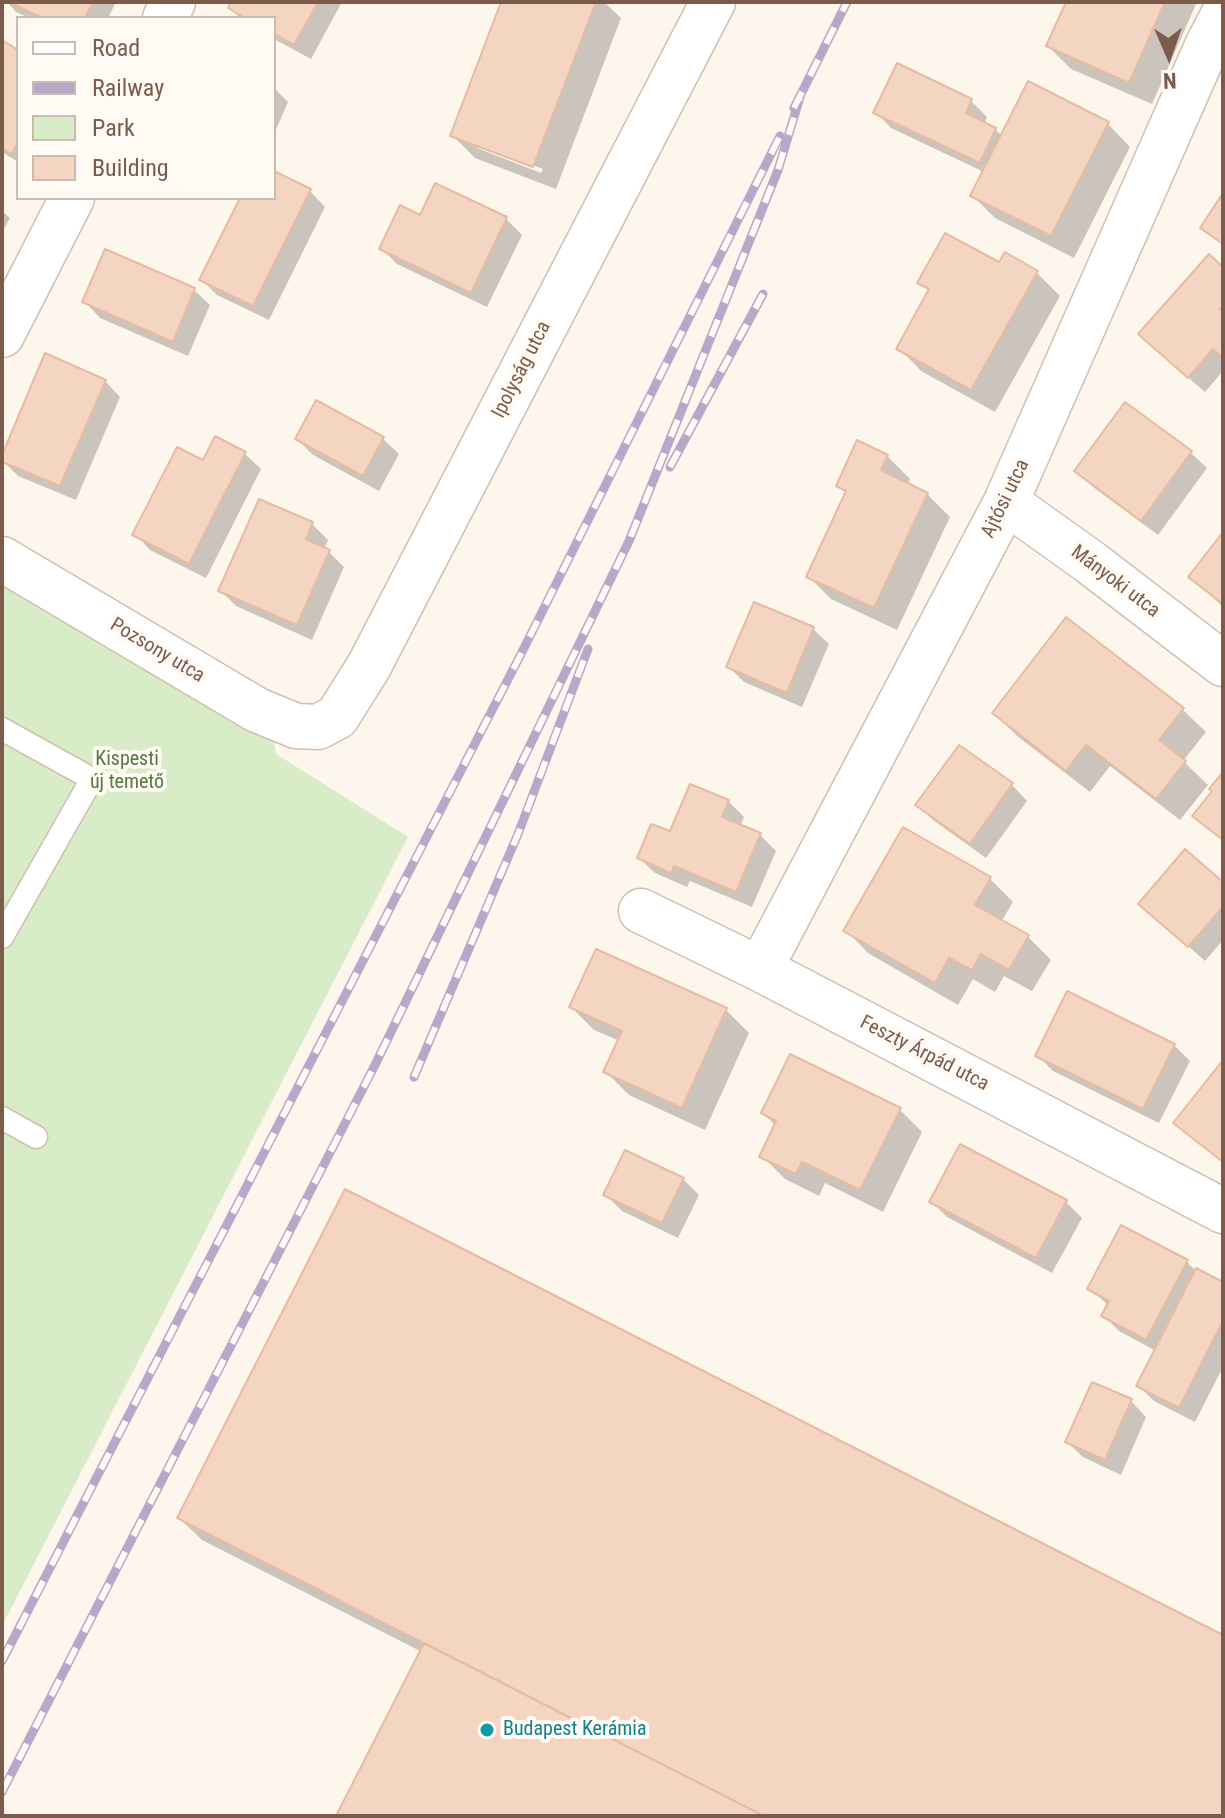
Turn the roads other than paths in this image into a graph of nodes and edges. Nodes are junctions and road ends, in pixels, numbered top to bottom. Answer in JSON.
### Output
{"nodes":[{"id":1,"x":713,"y":2,"type":"edge"},
{"id":2,"x":1218,"y":38,"type":"edge"},
{"id":3,"x":71,"y":200,"type":"edge"},
{"id":4,"x":2,"y":335,"type":"edge"},
{"id":5,"x":1006,"y":502,"type":"junction"},
{"id":6,"x":2,"y":559,"type":"edge"},
{"id":7,"x":1223,"y":664,"type":"edge"},
{"id":8,"x":318,"y":727,"type":"joint"},
{"id":9,"x":2,"y":729,"type":"edge"},
{"id":10,"x":641,"y":911,"type":"dead end"},
{"id":11,"x":2,"y":937,"type":"edge"},
{"id":12,"x":760,"y":969,"type":"junction"},
{"id":13,"x":2,"y":1118,"type":"edge"},
{"id":14,"x":36,"y":1137,"type":"dead end"},
{"id":15,"x":1217,"y":1197,"type":"edge"}],
"edges":[{"from":1,"to":8,"type":"street","name":"Ipolyság utca"},
{"from":2,"to":5,"type":"street","name":"Ajtósi utca"},
{"from":3,"to":4,"type":"street"},
{"from":5,"to":7,"type":"street","name":"Mányoki utca"},
{"from":5,"to":12,"type":"street","name":"Ajtósi utca"},
{"from":6,"to":8,"type":"street","name":"Pozsony utca"},
{"from":9,"to":11,"type":"lane"},
{"from":10,"to":12,"type":"street","name":"Feszty Árpád utca"},
{"from":12,"to":15,"type":"street","name":"Feszty Árpád utca"},
{"from":13,"to":14,"type":"lane"}]}
